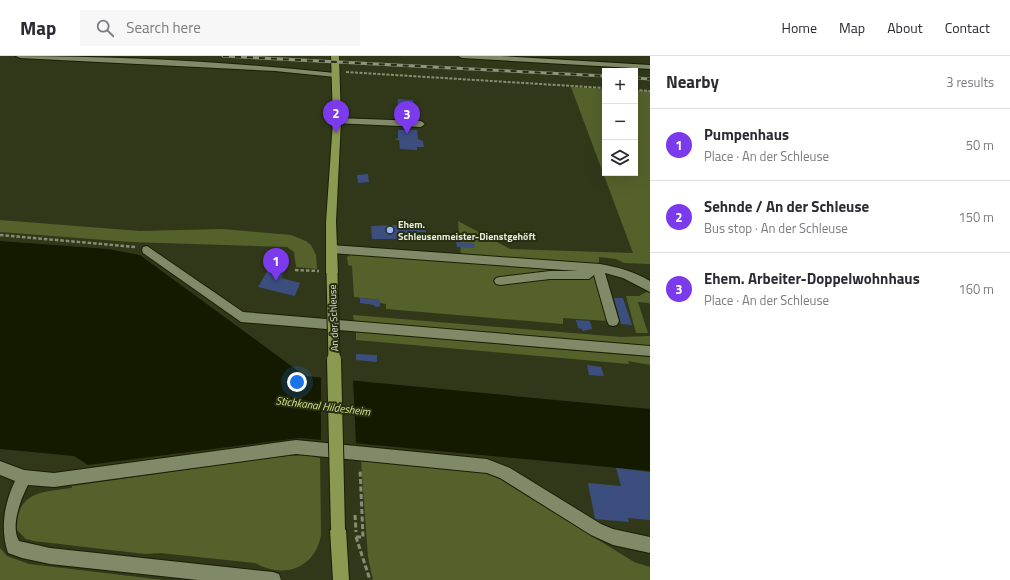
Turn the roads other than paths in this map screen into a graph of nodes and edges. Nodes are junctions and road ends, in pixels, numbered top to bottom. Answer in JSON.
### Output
{"nodes":[{"id":1,"x":20,"y":56,"type":"edge"},
{"id":2,"x":335,"y":56,"type":"edge"},
{"id":3,"x":462,"y":56,"type":"edge"},
{"id":4,"x":650,"y":67,"type":"edge"},
{"id":5,"x":335,"y":73,"type":"junction"},
{"id":6,"x":337,"y":122,"type":"junction"},
{"id":7,"x":421,"y":124,"type":"dead end"},
{"id":8,"x":331,"y":249,"type":"junction"},
{"id":9,"x":147,"y":250,"type":"road end"},
{"id":10,"x":599,"y":272,"type":"junction"},
{"id":11,"x":500,"y":281,"type":"dead end"},
{"id":12,"x":650,"y":287,"type":"edge"},
{"id":13,"x":613,"y":321,"type":"dead end"},
{"id":14,"x":650,"y":351,"type":"edge"},
{"id":15,"x":0,"y":468,"type":"edge"},
{"id":16,"x":24,"y":477,"type":"junction"},
{"id":17,"x":650,"y":545,"type":"edge"},
{"id":18,"x":273,"y":580,"type":"edge"},
{"id":19,"x":341,"y":580,"type":"edge"}],
"edges":[{"from":1,"to":5,"type":"lane"},
{"from":2,"to":5,"type":"main road","name":"An der Schleuse"},
{"from":3,"to":4,"type":"lane"},
{"from":5,"to":6,"type":"main road","name":"An der Schleuse"},
{"from":6,"to":7,"type":"lane"},
{"from":6,"to":8,"type":"main road","name":"An der Schleuse"},
{"from":8,"to":10,"type":"lane"},
{"from":8,"to":19,"type":"main road","name":"An der Schleuse","bridge":true},
{"from":9,"to":14,"type":"lane"},
{"from":10,"to":11,"type":"lane"},
{"from":10,"to":12,"type":"lane"},
{"from":10,"to":13,"type":"lane"},
{"from":15,"to":16,"type":"lane"},
{"from":16,"to":17,"type":"lane"},
{"from":16,"to":18,"type":"lane"}]}
